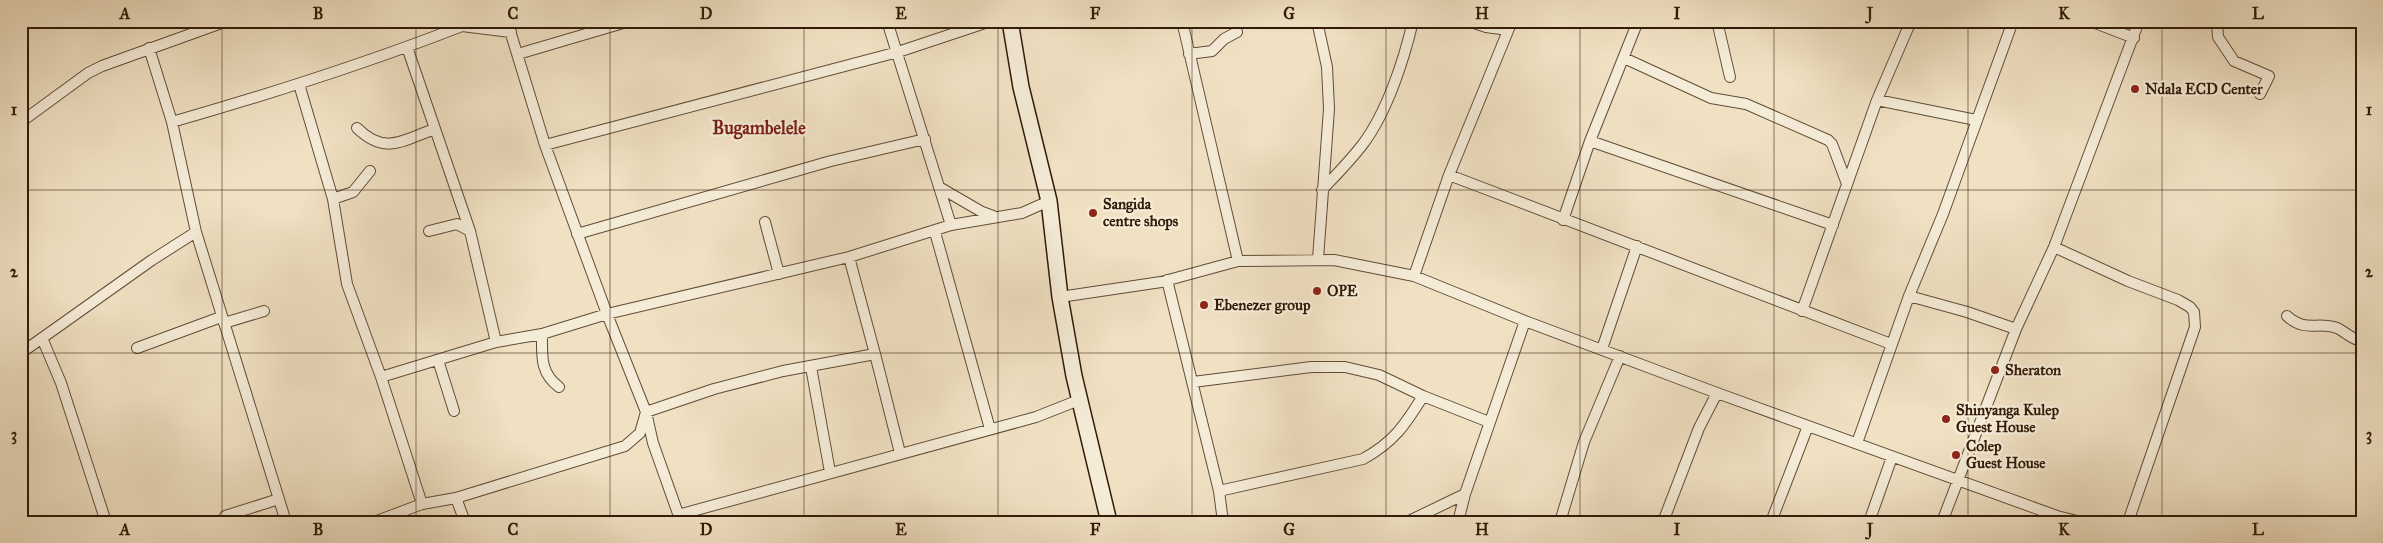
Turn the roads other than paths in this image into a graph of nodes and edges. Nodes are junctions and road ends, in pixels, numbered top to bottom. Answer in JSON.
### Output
{"nodes":[{"id":1,"x":227,"y":21,"type":"edge"},
{"id":2,"x":507,"y":21,"type":"edge"},
{"id":3,"x":630,"y":21,"type":"edge"},
{"id":4,"x":887,"y":21,"type":"edge"},
{"id":5,"x":990,"y":21,"type":"edge"},
{"id":6,"x":1010,"y":21,"type":"edge"},
{"id":7,"x":1182,"y":21,"type":"edge"},
{"id":8,"x":1317,"y":21,"type":"edge"},
{"id":9,"x":1413,"y":21,"type":"edge"},
{"id":10,"x":1468,"y":21,"type":"edge"},
{"id":11,"x":1638,"y":21,"type":"edge"},
{"id":12,"x":1717,"y":21,"type":"edge"},
{"id":13,"x":1911,"y":21,"type":"edge"},
{"id":14,"x":2013,"y":21,"type":"edge"},
{"id":15,"x":2090,"y":21,"type":"edge"},
{"id":16,"x":2139,"y":21,"type":"edge"},
{"id":17,"x":2218,"y":21,"type":"edge"},
{"id":18,"x":465,"y":23,"type":"edge"},
{"id":19,"x":1510,"y":26,"type":"edge"},
{"id":20,"x":510,"y":32,"type":"junction"},
{"id":21,"x":1236,"y":32,"type":"dead end"},
{"id":22,"x":2134,"y":38,"type":"junction"},
{"id":23,"x":407,"y":47,"type":"junction"},
{"id":24,"x":149,"y":48,"type":"junction"},
{"id":25,"x":898,"y":52,"type":"junction"},
{"id":26,"x":518,"y":54,"type":"junction"},
{"id":27,"x":1189,"y":54,"type":"junction"},
{"id":28,"x":1624,"y":58,"type":"junction"},
{"id":29,"x":1730,"y":77,"type":"dead end"},
{"id":30,"x":299,"y":84,"type":"junction"},
{"id":31,"x":2260,"y":94,"type":"dead end"},
{"id":32,"x":1878,"y":100,"type":"junction"},
{"id":33,"x":1976,"y":120,"type":"junction"},
{"id":34,"x":21,"y":122,"type":"edge"},
{"id":35,"x":172,"y":122,"type":"junction"},
{"id":36,"x":357,"y":128,"type":"dead end"},
{"id":37,"x":435,"y":129,"type":"junction"},
{"id":38,"x":925,"y":139,"type":"junction"},
{"id":39,"x":1590,"y":141,"type":"junction"},
{"id":40,"x":545,"y":145,"type":"junction"},
{"id":41,"x":370,"y":171,"type":"dead end"},
{"id":42,"x":1449,"y":175,"type":"junction"},
{"id":43,"x":1847,"y":184,"type":"junction"},
{"id":44,"x":939,"y":187,"type":"junction"},
{"id":45,"x":1322,"y":190,"type":"junction"},
{"id":46,"x":333,"y":198,"type":"junction"},
{"id":47,"x":1050,"y":201,"type":"junction"},
{"id":48,"x":994,"y":217,"type":"junction"},
{"id":49,"x":1563,"y":220,"type":"junction"},
{"id":50,"x":765,"y":222,"type":"dead end"},
{"id":51,"x":1833,"y":225,"type":"junction"},
{"id":52,"x":951,"y":226,"type":"junction"},
{"id":53,"x":429,"y":230,"type":"dead end"},
{"id":54,"x":470,"y":231,"type":"junction"},
{"id":55,"x":196,"y":232,"type":"junction"},
{"id":56,"x":936,"y":232,"type":"junction"},
{"id":57,"x":577,"y":234,"type":"junction"},
{"id":58,"x":1637,"y":246,"type":"junction"},
{"id":59,"x":2054,"y":247,"type":"junction"},
{"id":60,"x":849,"y":257,"type":"junction"},
{"id":61,"x":1318,"y":259,"type":"junction"},
{"id":62,"x":1238,"y":261,"type":"junction"},
{"id":63,"x":779,"y":274,"type":"junction"},
{"id":64,"x":1414,"y":276,"type":"junction"},
{"id":65,"x":1167,"y":280,"type":"junction"},
{"id":66,"x":1909,"y":296,"type":"junction"},
{"id":67,"x":1060,"y":297,"type":"junction"},
{"id":68,"x":264,"y":311,"type":"dead end"},
{"id":69,"x":1802,"y":311,"type":"junction"},
{"id":70,"x":607,"y":314,"type":"junction"},
{"id":71,"x":2287,"y":316,"type":"dead end"},
{"id":72,"x":222,"y":320,"type":"junction"},
{"id":73,"x":1525,"y":321,"type":"junction"},
{"id":74,"x":2016,"y":330,"type":"junction"},
{"id":75,"x":542,"y":334,"type":"junction"},
{"id":76,"x":42,"y":338,"type":"junction"},
{"id":77,"x":496,"y":342,"type":"junction"},
{"id":78,"x":2362,"y":342,"type":"edge"},
{"id":79,"x":1891,"y":344,"type":"junction"},
{"id":80,"x":136,"y":348,"type":"dead end"},
{"id":81,"x":1602,"y":349,"type":"junction"},
{"id":82,"x":21,"y":353,"type":"edge"},
{"id":83,"x":875,"y":354,"type":"junction"},
{"id":84,"x":1620,"y":356,"type":"junction"},
{"id":85,"x":438,"y":360,"type":"junction"},
{"id":86,"x":812,"y":366,"type":"junction"},
{"id":87,"x":381,"y":377,"type":"junction"},
{"id":88,"x":1193,"y":382,"type":"junction"},
{"id":89,"x":559,"y":387,"type":"dead end"},
{"id":90,"x":1717,"y":393,"type":"junction"},
{"id":91,"x":1423,"y":396,"type":"junction"},
{"id":92,"x":1079,"y":400,"type":"junction"},
{"id":93,"x":454,"y":412,"type":"dead end"},
{"id":94,"x":646,"y":412,"type":"junction"},
{"id":95,"x":1489,"y":422,"type":"junction"},
{"id":96,"x":1808,"y":426,"type":"junction"},
{"id":97,"x":990,"y":429,"type":"junction"},
{"id":98,"x":633,"y":441,"type":"junction"},
{"id":99,"x":653,"y":443,"type":"junction"},
{"id":100,"x":1857,"y":443,"type":"junction"},
{"id":101,"x":900,"y":453,"type":"junction"},
{"id":102,"x":1892,"y":457,"type":"junction"},
{"id":103,"x":830,"y":472,"type":"junction"},
{"id":104,"x":1959,"y":480,"type":"junction"},
{"id":105,"x":1219,"y":491,"type":"junction"},
{"id":106,"x":1465,"y":494,"type":"junction"},
{"id":107,"x":456,"y":498,"type":"junction"},
{"id":108,"x":280,"y":499,"type":"junction"},
{"id":109,"x":422,"y":504,"type":"junction"},
{"id":110,"x":225,"y":516,"type":"dead end"},
{"id":111,"x":680,"y":518,"type":"edge"},
{"id":112,"x":2056,"y":519,"type":"edge"},
{"id":113,"x":106,"y":522,"type":"edge"},
{"id":114,"x":286,"y":522,"type":"edge"},
{"id":115,"x":374,"y":522,"type":"edge"},
{"id":116,"x":465,"y":522,"type":"edge"},
{"id":117,"x":1109,"y":522,"type":"edge"},
{"id":118,"x":1223,"y":522,"type":"edge"},
{"id":119,"x":1407,"y":522,"type":"edge"},
{"id":120,"x":1458,"y":522,"type":"edge"},
{"id":121,"x":1560,"y":522,"type":"edge"},
{"id":122,"x":1663,"y":522,"type":"edge"},
{"id":123,"x":1771,"y":522,"type":"edge"},
{"id":124,"x":1869,"y":522,"type":"edge"},
{"id":125,"x":1942,"y":522,"type":"edge"},
{"id":126,"x":2081,"y":522,"type":"edge"},
{"id":127,"x":2128,"y":522,"type":"edge"}],
"edges":[{"from":1,"to":24,"type":"street"},
{"from":2,"to":20,"type":"street"},
{"from":3,"to":26,"type":"street"},
{"from":4,"to":25,"type":"street"},
{"from":5,"to":25,"type":"street"},
{"from":6,"to":47,"type":"street"},
{"from":7,"to":27,"type":"street"},
{"from":8,"to":45,"type":"street"},
{"from":9,"to":45,"type":"street"},
{"from":10,"to":19,"type":"street"},
{"from":11,"to":28,"type":"street"},
{"from":12,"to":29,"type":"street"},
{"from":13,"to":32,"type":"street"},
{"from":14,"to":33,"type":"street"},
{"from":15,"to":22,"type":"street"},
{"from":16,"to":22,"type":"street"},
{"from":17,"to":31,"type":"street"},
{"from":18,"to":20,"type":"street"},
{"from":18,"to":23,"type":"street"},
{"from":19,"to":42,"type":"street"},
{"from":20,"to":26,"type":"street"},
{"from":21,"to":27,"type":"street"},
{"from":22,"to":59,"type":"street"},
{"from":23,"to":30,"type":"street"},
{"from":23,"to":37,"type":"street"},
{"from":24,"to":34,"type":"street"},
{"from":24,"to":35,"type":"street"},
{"from":25,"to":38,"type":"street"},
{"from":25,"to":40,"type":"street"},
{"from":26,"to":40,"type":"street"},
{"from":27,"to":62,"type":"street"},
{"from":28,"to":39,"type":"street"},
{"from":28,"to":43,"type":"street"},
{"from":30,"to":35,"type":"street"},
{"from":30,"to":46,"type":"street"},
{"from":32,"to":33,"type":"street"},
{"from":32,"to":43,"type":"street"},
{"from":33,"to":66,"type":"street"},
{"from":35,"to":55,"type":"street"},
{"from":36,"to":37,"type":"street"},
{"from":37,"to":54,"type":"street"},
{"from":38,"to":44,"type":"street"},
{"from":38,"to":57,"type":"street"},
{"from":39,"to":49,"type":"street"},
{"from":39,"to":51,"type":"street"},
{"from":40,"to":57,"type":"street"},
{"from":41,"to":46,"type":"street"},
{"from":42,"to":49,"type":"street"},
{"from":42,"to":64,"type":"street"},
{"from":43,"to":51,"type":"street"},
{"from":44,"to":48,"type":"street"},
{"from":44,"to":52,"type":"street"},
{"from":45,"to":61,"type":"street"},
{"from":46,"to":87,"type":"street"},
{"from":47,"to":48,"type":"street"},
{"from":47,"to":67,"type":"street"},
{"from":48,"to":52,"type":"street"},
{"from":49,"to":58,"type":"street"},
{"from":50,"to":63,"type":"street"},
{"from":51,"to":69,"type":"street"},
{"from":52,"to":56,"type":"street"},
{"from":53,"to":54,"type":"street"},
{"from":54,"to":77,"type":"street"},
{"from":55,"to":72,"type":"street"},
{"from":55,"to":76,"type":"street"},
{"from":56,"to":60,"type":"street"},
{"from":56,"to":97,"type":"street"},
{"from":57,"to":70,"type":"street"},
{"from":58,"to":69,"type":"street"},
{"from":58,"to":81,"type":"street"},
{"from":59,"to":74,"type":"street"},
{"from":59,"to":127,"type":"street"},
{"from":60,"to":63,"type":"street"},
{"from":60,"to":83,"type":"street"},
{"from":61,"to":62,"type":"street"},
{"from":61,"to":64,"type":"street"},
{"from":62,"to":65,"type":"street"},
{"from":63,"to":70,"type":"street"},
{"from":64,"to":73,"type":"street"},
{"from":65,"to":67,"type":"street"},
{"from":65,"to":88,"type":"street"},
{"from":66,"to":74,"type":"street"},
{"from":66,"to":79,"type":"street"},
{"from":67,"to":92,"type":"street"},
{"from":68,"to":72,"type":"street"},
{"from":69,"to":79,"type":"street"},
{"from":70,"to":75,"type":"street"},
{"from":70,"to":94,"type":"street"},
{"from":71,"to":78,"type":"street"},
{"from":72,"to":80,"type":"street"},
{"from":72,"to":108,"type":"street"},
{"from":73,"to":81,"type":"street"},
{"from":73,"to":95,"type":"street"},
{"from":74,"to":104,"type":"street"},
{"from":75,"to":77,"type":"street"},
{"from":75,"to":89,"type":"street"},
{"from":76,"to":82,"type":"street"},
{"from":76,"to":113,"type":"street"},
{"from":77,"to":85,"type":"street"},
{"from":79,"to":100,"type":"street"},
{"from":81,"to":84,"type":"street"},
{"from":83,"to":86,"type":"street"},
{"from":83,"to":101,"type":"street"},
{"from":84,"to":90,"type":"street"},
{"from":84,"to":121,"type":"street"},
{"from":85,"to":87,"type":"street"},
{"from":85,"to":93,"type":"street"},
{"from":86,"to":94,"type":"street"},
{"from":86,"to":103,"type":"street"},
{"from":87,"to":109,"type":"street"},
{"from":88,"to":91,"type":"street"},
{"from":88,"to":105,"type":"street"},
{"from":90,"to":96,"type":"street"},
{"from":90,"to":122,"type":"street"},
{"from":91,"to":95,"type":"street"},
{"from":91,"to":105,"type":"street"},
{"from":92,"to":97,"type":"street"},
{"from":92,"to":117,"type":"street"},
{"from":94,"to":98,"type":"street"},
{"from":94,"to":99,"type":"street"},
{"from":95,"to":106,"type":"street"},
{"from":96,"to":100,"type":"street"},
{"from":96,"to":123,"type":"street"},
{"from":97,"to":101,"type":"street"},
{"from":98,"to":99,"type":"street"},
{"from":98,"to":107,"type":"street"},
{"from":99,"to":111,"type":"street"},
{"from":100,"to":102,"type":"street"},
{"from":101,"to":103,"type":"street"},
{"from":102,"to":104,"type":"street"},
{"from":102,"to":124,"type":"street"},
{"from":103,"to":111,"type":"street"},
{"from":104,"to":112,"type":"street"},
{"from":104,"to":125,"type":"street"},
{"from":105,"to":118,"type":"street"},
{"from":106,"to":119,"type":"street"},
{"from":106,"to":120,"type":"street"},
{"from":107,"to":109,"type":"street"},
{"from":107,"to":116,"type":"street"},
{"from":108,"to":110,"type":"street"},
{"from":108,"to":114,"type":"street"},
{"from":109,"to":115,"type":"street"},
{"from":112,"to":126,"type":"street"}]}
